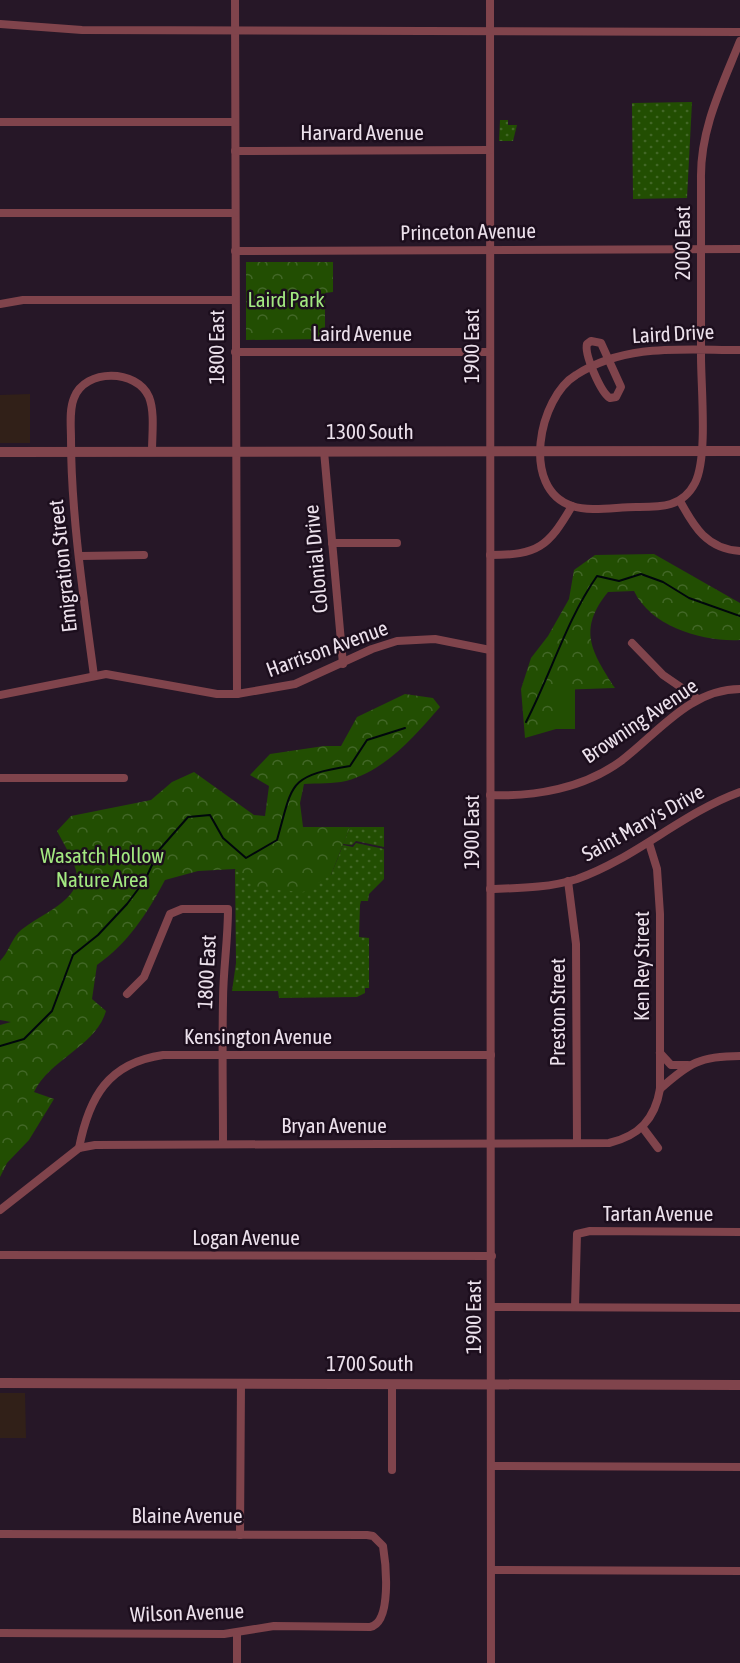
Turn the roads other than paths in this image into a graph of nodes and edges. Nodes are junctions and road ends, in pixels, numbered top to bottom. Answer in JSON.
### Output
{"nodes":[{"id":1,"x":235,"y":0,"type":"edge"},
{"id":2,"x":490,"y":0,"type":"edge"},
{"id":3,"x":0,"y":24,"type":"edge"},
{"id":4,"x":235,"y":30,"type":"junction"},
{"id":5,"x":490,"y":30,"type":"junction"},
{"id":6,"x":740,"y":32,"type":"edge"},
{"id":7,"x":740,"y":40,"type":"edge"},
{"id":8,"x":0,"y":122,"type":"edge"},
{"id":9,"x":235,"y":122,"type":"junction"},
{"id":10,"x":490,"y":150,"type":"junction"},
{"id":11,"x":235,"y":151,"type":"junction"},
{"id":12,"x":0,"y":213,"type":"edge"},
{"id":13,"x":235,"y":213,"type":"junction"},
{"id":14,"x":490,"y":249,"type":"junction"},
{"id":15,"x":701,"y":249,"type":"junction"},
{"id":16,"x":740,"y":249,"type":"edge"},
{"id":17,"x":235,"y":251,"type":"junction"},
{"id":18,"x":235,"y":300,"type":"junction"},
{"id":19,"x":0,"y":303,"type":"edge"},
{"id":20,"x":701,"y":350,"type":"junction"},
{"id":21,"x":740,"y":350,"type":"edge"},
{"id":22,"x":235,"y":352,"type":"junction"},
{"id":23,"x":490,"y":352,"type":"junction"},
{"id":24,"x":609,"y":359,"type":"junction"},
{"id":25,"x":592,"y":366,"type":"junction"},
{"id":26,"x":490,"y":451,"type":"junction"},
{"id":27,"x":541,"y":451,"type":"junction"},
{"id":28,"x":701,"y":451,"type":"junction"},
{"id":29,"x":740,"y":451,"type":"edge"},
{"id":30,"x":0,"y":452,"type":"edge"},
{"id":31,"x":71,"y":452,"type":"junction"},
{"id":32,"x":152,"y":452,"type":"junction"},
{"id":33,"x":236,"y":452,"type":"junction"},
{"id":34,"x":324,"y":452,"type":"junction"},
{"id":35,"x":680,"y":501,"type":"junction"},
{"id":36,"x":572,"y":506,"type":"junction"},
{"id":37,"x":332,"y":543,"type":"junction"},
{"id":38,"x":397,"y":543,"type":"dead end"},
{"id":39,"x":740,"y":551,"type":"edge"},
{"id":40,"x":144,"y":555,"type":"dead end"},
{"id":41,"x":490,"y":555,"type":"junction"},
{"id":42,"x":81,"y":556,"type":"junction"},
{"id":43,"x":632,"y":643,"type":"dead end"},
{"id":44,"x":490,"y":650,"type":"junction"},
{"id":45,"x":343,"y":664,"type":"junction"},
{"id":46,"x":94,"y":676,"type":"junction"},
{"id":47,"x":740,"y":689,"type":"edge"},
{"id":48,"x":0,"y":694,"type":"edge"},
{"id":49,"x":237,"y":694,"type":"junction"},
{"id":50,"x":698,"y":699,"type":"junction"},
{"id":51,"x":0,"y":778,"type":"edge"},
{"id":52,"x":124,"y":778,"type":"dead end"},
{"id":53,"x":740,"y":792,"type":"edge"},
{"id":54,"x":490,"y":795,"type":"junction"},
{"id":55,"x":649,"y":843,"type":"junction"},
{"id":56,"x":568,"y":881,"type":"junction"},
{"id":57,"x":490,"y":889,"type":"junction"},
{"id":58,"x":127,"y":994,"type":"dead end"},
{"id":59,"x":660,"y":1053,"type":"junction"},
{"id":60,"x":491,"y":1055,"type":"junction"},
{"id":61,"x":223,"y":1056,"type":"junction"},
{"id":62,"x":740,"y":1056,"type":"edge"},
{"id":63,"x":688,"y":1065,"type":"junction"},
{"id":64,"x":660,"y":1089,"type":"junction"},
{"id":65,"x":643,"y":1128,"type":"junction"},
{"id":66,"x":492,"y":1143,"type":"junction"},
{"id":67,"x":577,"y":1143,"type":"junction"},
{"id":68,"x":223,"y":1144,"type":"junction"},
{"id":69,"x":79,"y":1148,"type":"junction"},
{"id":70,"x":658,"y":1148,"type":"dead end"},
{"id":71,"x":0,"y":1210,"type":"edge"},
{"id":72,"x":740,"y":1232,"type":"edge"},
{"id":73,"x":0,"y":1255,"type":"edge"},
{"id":74,"x":492,"y":1256,"type":"junction"},
{"id":75,"x":492,"y":1307,"type":"junction"},
{"id":76,"x":575,"y":1307,"type":"junction"},
{"id":77,"x":740,"y":1308,"type":"edge"},
{"id":78,"x":0,"y":1383,"type":"edge"},
{"id":79,"x":241,"y":1383,"type":"junction"},
{"id":80,"x":392,"y":1384,"type":"junction"},
{"id":81,"x":492,"y":1384,"type":"junction"},
{"id":82,"x":740,"y":1385,"type":"edge"},
{"id":83,"x":492,"y":1466,"type":"junction"},
{"id":84,"x":740,"y":1467,"type":"edge"},
{"id":85,"x":392,"y":1470,"type":"dead end"},
{"id":86,"x":0,"y":1534,"type":"edge"},
{"id":87,"x":240,"y":1534,"type":"junction"},
{"id":88,"x":491,"y":1570,"type":"junction"},
{"id":89,"x":740,"y":1571,"type":"edge"},
{"id":90,"x":375,"y":1626,"type":"joint"},
{"id":91,"x":0,"y":1633,"type":"edge"},
{"id":92,"x":237,"y":1633,"type":"junction"},
{"id":93,"x":237,"y":1663,"type":"edge"},
{"id":94,"x":491,"y":1663,"type":"edge"}],
"edges":[{"from":1,"to":4,"type":"street","name":"1800 East"},
{"from":2,"to":5,"type":"street","name":"1900 East"},
{"from":3,"to":4,"type":"street"},
{"from":4,"to":5,"type":"street"},
{"from":4,"to":9,"type":"street","name":"1800 East"},
{"from":5,"to":6,"type":"street"},
{"from":5,"to":10,"type":"street","name":"1900 East"},
{"from":7,"to":15,"type":"street","name":"2000 East"},
{"from":8,"to":9,"type":"street"},
{"from":9,"to":11,"type":"street","name":"1800 East"},
{"from":10,"to":11,"type":"street","name":"Harvard Avenue"},
{"from":10,"to":14,"type":"street","name":"1900 East"},
{"from":11,"to":13,"type":"street","name":"1800 East"},
{"from":12,"to":13,"type":"street"},
{"from":13,"to":17,"type":"street","name":"1800 East"},
{"from":14,"to":15,"type":"street","name":"Princeton Avenue"},
{"from":14,"to":17,"type":"street","name":"Princeton Avenue"},
{"from":14,"to":23,"type":"street","name":"1900 East"},
{"from":15,"to":16,"type":"street","name":"Princeton Avenue"},
{"from":15,"to":20,"type":"street","name":"2000 East"},
{"from":17,"to":18,"type":"street","name":"1800 East"},
{"from":18,"to":19,"type":"street"},
{"from":18,"to":22,"type":"street","name":"1800 East"},
{"from":20,"to":21,"type":"street","name":"Laird Drive"},
{"from":20,"to":24,"type":"street","name":"Laird Drive"},
{"from":20,"to":28,"type":"street","name":"2000 East"},
{"from":22,"to":23,"type":"street","name":"Laird Avenue"},
{"from":22,"to":33,"type":"street","name":"1800 East"},
{"from":23,"to":26,"type":"street","name":"1900 East"},
{"from":24,"to":25,"type":"street","name":"Laird Drive"},
{"from":24,"to":25,"type":"street","name":"Laird Drive"},
{"from":24,"to":25,"type":"street","name":"Laird Drive"},
{"from":25,"to":27,"type":"street","name":"Laird Drive"},
{"from":26,"to":27,"type":"street","name":"1300 South"},
{"from":26,"to":34,"type":"street","name":"1300 South"},
{"from":26,"to":41,"type":"street","name":"1900 East"},
{"from":27,"to":28,"type":"street","name":"1300 South"},
{"from":27,"to":36,"type":"street","name":"Laird Drive"},
{"from":28,"to":29,"type":"street","name":"1300 South"},
{"from":28,"to":35,"type":"street","name":"2000 East"},
{"from":30,"to":31,"type":"street","name":"1300 South"},
{"from":31,"to":32,"type":"street","name":"1300 South"},
{"from":31,"to":32,"type":"street","name":"Emigration Street"},
{"from":31,"to":42,"type":"street","name":"Emigration Street"},
{"from":32,"to":33,"type":"street","name":"1300 South"},
{"from":33,"to":34,"type":"street","name":"1300 South"},
{"from":33,"to":49,"type":"street","name":"1800 East"},
{"from":34,"to":37,"type":"street","name":"Colonial Drive"},
{"from":35,"to":36,"type":"street"},
{"from":35,"to":39,"type":"street"},
{"from":36,"to":41,"type":"street"},
{"from":37,"to":38,"type":"street"},
{"from":37,"to":45,"type":"street","name":"Colonial Drive"},
{"from":40,"to":42,"type":"street"},
{"from":41,"to":44,"type":"street","name":"1900 East"},
{"from":42,"to":46,"type":"street","name":"Emigration Street"},
{"from":43,"to":50,"type":"street"},
{"from":44,"to":45,"type":"street","name":"Harrison Avenue"},
{"from":44,"to":54,"type":"street","name":"1900 East"},
{"from":45,"to":49,"type":"street","name":"Harrison Avenue"},
{"from":46,"to":48,"type":"street","name":"Harrison Avenue"},
{"from":46,"to":49,"type":"street","name":"Harrison Avenue"},
{"from":47,"to":50,"type":"street","name":"Browning Avenue"},
{"from":50,"to":54,"type":"street","name":"Browning Avenue"},
{"from":51,"to":52,"type":"street"},
{"from":53,"to":55,"type":"street","name":"Saint Mary's Drive"},
{"from":54,"to":57,"type":"street","name":"1900 East"},
{"from":55,"to":56,"type":"street","name":"Saint Mary's Drive"},
{"from":55,"to":59,"type":"street","name":"Ken Rey Street"},
{"from":56,"to":57,"type":"street","name":"Saint Mary's Drive"},
{"from":56,"to":67,"type":"street","name":"Preston Street"},
{"from":57,"to":60,"type":"street","name":"1900 East"},
{"from":58,"to":61,"type":"street","name":"1800 East"},
{"from":59,"to":63,"type":"street"},
{"from":59,"to":64,"type":"street","name":"Ken Rey Street"},
{"from":60,"to":61,"type":"street","name":"Kensington Avenue"},
{"from":60,"to":66,"type":"street","name":"1900 East"},
{"from":61,"to":68,"type":"street","name":"1800 East"},
{"from":61,"to":69,"type":"street","name":"Kensington Avenue"},
{"from":62,"to":63,"type":"street"},
{"from":63,"to":64,"type":"street"},
{"from":64,"to":65,"type":"street"},
{"from":65,"to":67,"type":"street","name":"Bryan Avenue"},
{"from":65,"to":70,"type":"street"},
{"from":66,"to":67,"type":"street","name":"Bryan Avenue"},
{"from":66,"to":68,"type":"street","name":"Bryan Avenue"},
{"from":66,"to":74,"type":"street","name":"1900 East"},
{"from":68,"to":69,"type":"street","name":"Bryan Avenue"},
{"from":69,"to":71,"type":"street"},
{"from":72,"to":76,"type":"street","name":"Tartan Avenue"},
{"from":73,"to":74,"type":"street","name":"Logan Avenue"},
{"from":74,"to":75,"type":"street","name":"1900 East"},
{"from":75,"to":76,"type":"street"},
{"from":75,"to":81,"type":"street","name":"1900 East"},
{"from":76,"to":77,"type":"street"},
{"from":78,"to":79,"type":"street","name":"1700 South"},
{"from":79,"to":80,"type":"street","name":"1700 South"},
{"from":79,"to":87,"type":"street"},
{"from":80,"to":81,"type":"street","name":"1700 South"},
{"from":80,"to":85,"type":"street"},
{"from":81,"to":82,"type":"street","name":"1700 South"},
{"from":81,"to":83,"type":"street","name":"1900 East"},
{"from":83,"to":84,"type":"street"},
{"from":83,"to":88,"type":"street","name":"1900 East"},
{"from":86,"to":87,"type":"street","name":"Blaine Avenue"},
{"from":87,"to":90,"type":"street","name":"Blaine Avenue"},
{"from":88,"to":89,"type":"street"},
{"from":88,"to":94,"type":"street","name":"1900 East"},
{"from":90,"to":92,"type":"street","name":"Wilson Avenue"},
{"from":91,"to":92,"type":"street","name":"Wilson Avenue"},
{"from":92,"to":93,"type":"street"}]}
